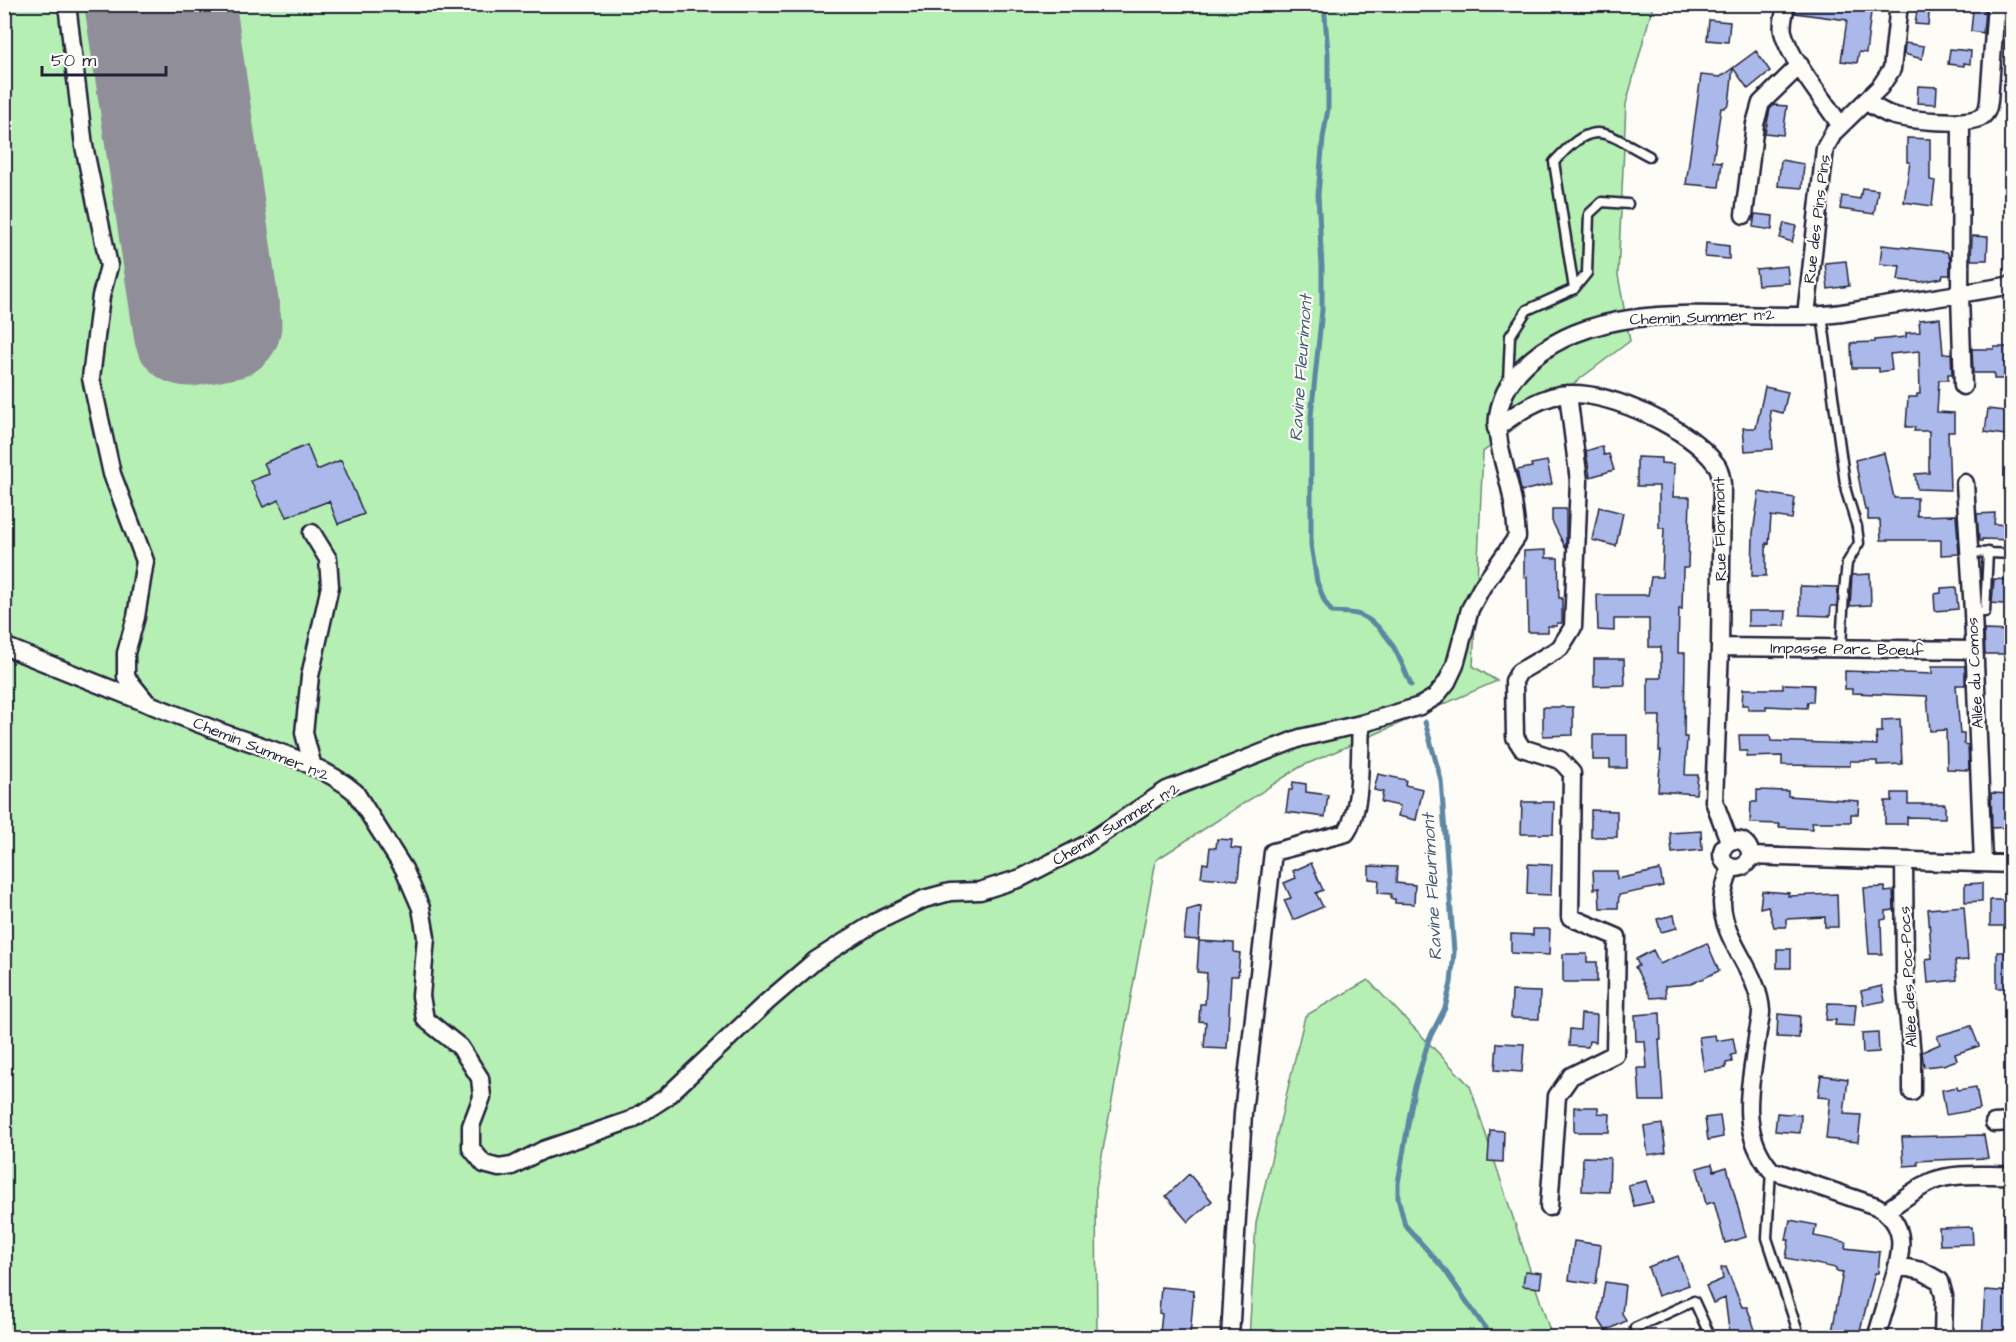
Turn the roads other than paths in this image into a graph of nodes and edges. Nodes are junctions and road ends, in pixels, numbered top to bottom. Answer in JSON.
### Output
{"nodes":[{"id":1,"x":67,"y":4,"type":"edge"},
{"id":2,"x":1786,"y":4,"type":"edge"},
{"id":3,"x":1899,"y":4,"type":"edge"},
{"id":4,"x":1996,"y":4,"type":"edge"},
{"id":5,"x":1800,"y":65,"type":"junction"},
{"id":6,"x":1866,"y":102,"type":"junction"},
{"id":7,"x":1961,"y":122,"type":"junction"},
{"id":8,"x":1840,"y":124,"type":"junction"},
{"id":9,"x":1649,"y":156,"type":"dead end"},
{"id":10,"x":1628,"y":204,"type":"dead end"},
{"id":11,"x":1744,"y":214,"type":"dead end"},
{"id":12,"x":2012,"y":285,"type":"edge"},
{"id":13,"x":1574,"y":289,"type":"junction"},
{"id":14,"x":1960,"y":295,"type":"junction"},
{"id":15,"x":1814,"y":315,"type":"junction"},
{"id":16,"x":1963,"y":386,"type":"dead end"},
{"id":17,"x":1508,"y":387,"type":"junction"},
{"id":18,"x":1568,"y":394,"type":"junction"},
{"id":19,"x":1496,"y":428,"type":"junction"},
{"id":20,"x":1965,"y":483,"type":"dead end"},
{"id":21,"x":312,"y":533,"type":"dead end"},
{"id":22,"x":1969,"y":552,"type":"junction"},
{"id":23,"x":1988,"y":552,"type":"junction"},
{"id":24,"x":2012,"y":554,"type":"edge"},
{"id":25,"x":1972,"y":612,"type":"junction"},
{"id":26,"x":4,"y":646,"type":"edge"},
{"id":27,"x":1720,"y":646,"type":"junction"},
{"id":28,"x":1841,"y":649,"type":"junction"},
{"id":29,"x":1974,"y":650,"type":"junction"},
{"id":30,"x":149,"y":704,"type":"junction"},
{"id":31,"x":1361,"y":724,"type":"junction"},
{"id":32,"x":313,"y":767,"type":"junction"},
{"id":33,"x":1729,"y":841,"type":"junction"},
{"id":34,"x":1750,"y":856,"type":"junction"},
{"id":35,"x":1904,"y":862,"type":"junction"},
{"id":36,"x":1983,"y":863,"type":"junction"},
{"id":37,"x":2012,"y":864,"type":"edge"},
{"id":38,"x":1730,"y":867,"type":"junction"},
{"id":39,"x":1912,"y":1092,"type":"dead end"},
{"id":40,"x":2012,"y":1122,"type":"edge"},
{"id":41,"x":1994,"y":1123,"type":"dead end"},
{"id":42,"x":1771,"y":1170,"type":"junction"},
{"id":43,"x":2012,"y":1175,"type":"edge"},
{"id":44,"x":1549,"y":1207,"type":"dead end"},
{"id":45,"x":1886,"y":1211,"type":"junction"},
{"id":46,"x":1898,"y":1266,"type":"junction"},
{"id":47,"x":1635,"y":1328,"type":"dead end"},
{"id":48,"x":1230,"y":1338,"type":"edge"},
{"id":49,"x":1711,"y":1338,"type":"edge"},
{"id":50,"x":1800,"y":1338,"type":"edge"},
{"id":51,"x":1876,"y":1338,"type":"edge"},
{"id":52,"x":1943,"y":1338,"type":"edge"}],
"edges":[{"from":1,"to":30,"type":"street"},
{"from":2,"to":5,"type":"street"},
{"from":3,"to":6,"type":"street","name":"Rue des Pins Pins"},
{"from":4,"to":7,"type":"street"},
{"from":5,"to":8,"type":"street"},
{"from":5,"to":11,"type":"street"},
{"from":6,"to":7,"type":"street"},
{"from":6,"to":8,"type":"street","name":"Rue des Pins Pins"},
{"from":7,"to":14,"type":"street"},
{"from":8,"to":15,"type":"street","name":"Rue des Pins Pins"},
{"from":9,"to":13,"type":"lane"},
{"from":10,"to":13,"type":"lane"},
{"from":12,"to":14,"type":"street","name":"Chemin Summer n°2"},
{"from":13,"to":17,"type":"lane"},
{"from":14,"to":15,"type":"street","name":"Chemin Summer n°2"},
{"from":14,"to":16,"type":"street"},
{"from":15,"to":17,"type":"street","name":"Chemin Summer n°2"},
{"from":15,"to":28,"type":"lane"},
{"from":17,"to":19,"type":"street","name":"Chemin Summer n°2"},
{"from":18,"to":19,"type":"street","name":"Rue Florimont"},
{"from":18,"to":27,"type":"street","name":"Rue Florimont"},
{"from":18,"to":44,"type":"street"},
{"from":19,"to":31,"type":"street","name":"Chemin Summer n°2"},
{"from":20,"to":22,"type":"street","name":"Allée du Comos"},
{"from":21,"to":32,"type":"street"},
{"from":22,"to":23,"type":"lane"},
{"from":22,"to":25,"type":"street","name":"Allée du Comos"},
{"from":23,"to":24,"type":"lane"},
{"from":23,"to":25,"type":"lane"},
{"from":25,"to":29,"type":"street","name":"Allée du Comos"},
{"from":26,"to":30,"type":"street","name":"Chemin Summer n°2"},
{"from":27,"to":28,"type":"street","name":"Impasse Parc Boeuf"},
{"from":27,"to":33,"type":"street","name":"Rue Florimont"},
{"from":28,"to":29,"type":"street","name":"Impasse Parc Boeuf"},
{"from":29,"to":36,"type":"street","name":"Allée du Comos"},
{"from":30,"to":32,"type":"street","name":"Chemin Summer n°2"},
{"from":31,"to":32,"type":"street","name":"Chemin Summer n°2"},
{"from":31,"to":48,"type":"street"},
{"from":33,"to":34,"type":"street"},
{"from":33,"to":38,"type":"street"},
{"from":34,"to":35,"type":"street"},
{"from":34,"to":38,"type":"street"},
{"from":35,"to":36,"type":"street"},
{"from":35,"to":39,"type":"street","name":"Allée des Poc-Pocs"},
{"from":36,"to":37,"type":"street"},
{"from":38,"to":42,"type":"street"},
{"from":40,"to":41,"type":"street"},
{"from":42,"to":45,"type":"street"},
{"from":42,"to":50,"type":"lane"},
{"from":43,"to":45,"type":"street"},
{"from":45,"to":46,"type":"street"},
{"from":46,"to":51,"type":"street"},
{"from":46,"to":52,"type":"street"},
{"from":47,"to":49,"type":"lane"}]}
